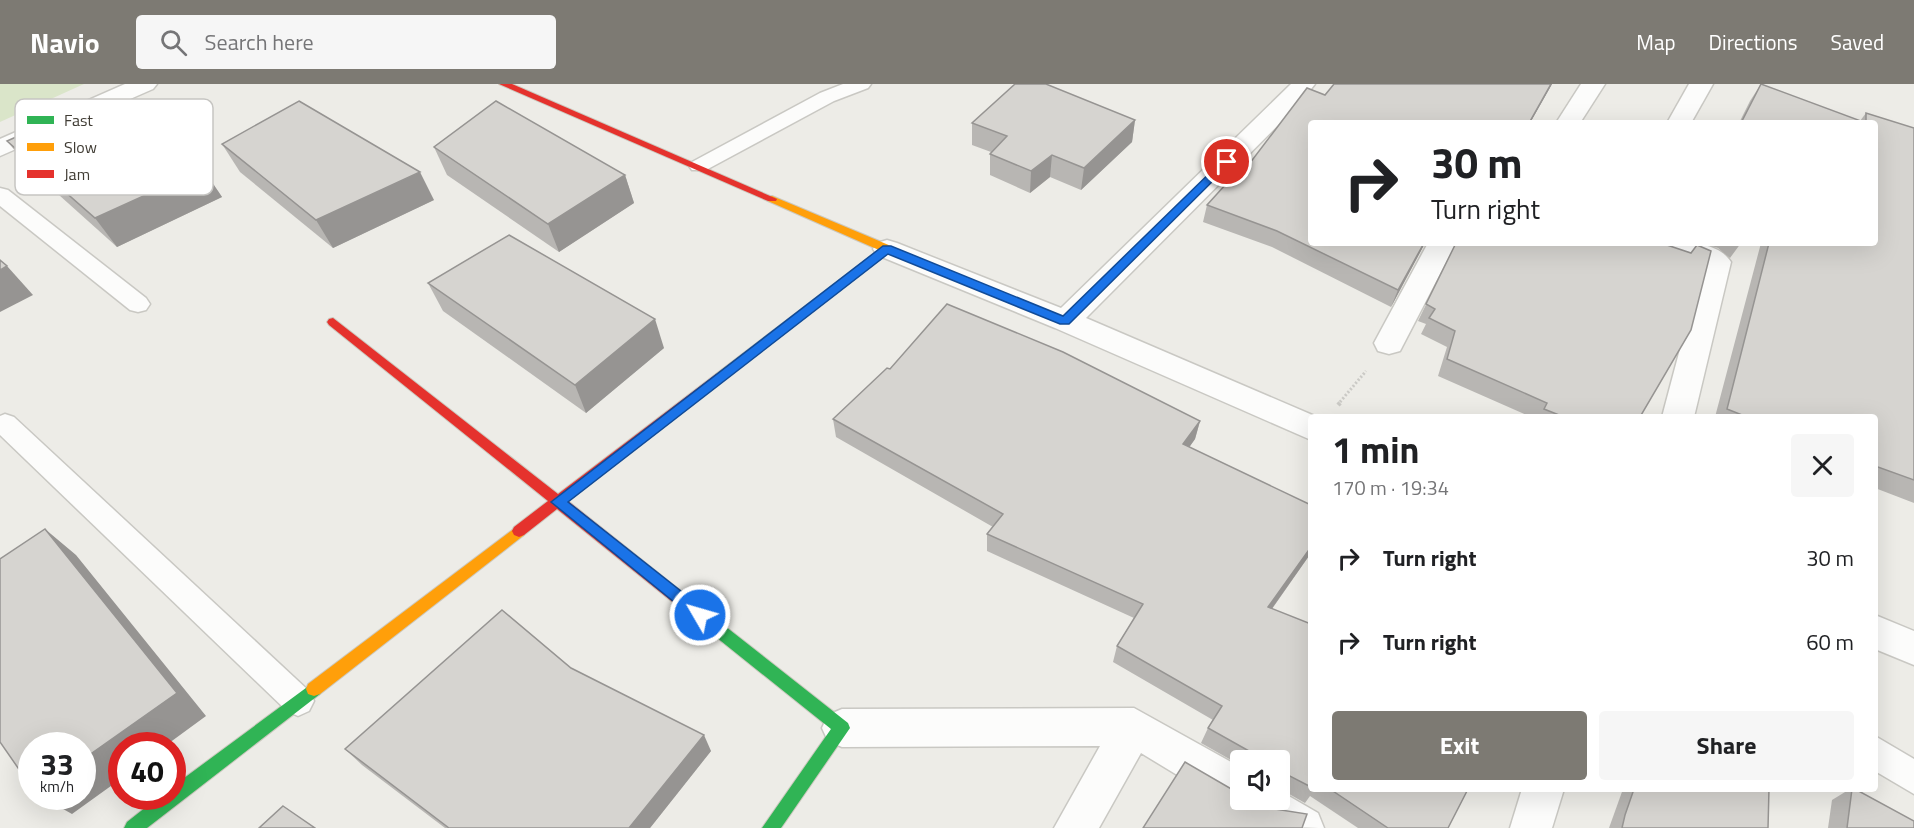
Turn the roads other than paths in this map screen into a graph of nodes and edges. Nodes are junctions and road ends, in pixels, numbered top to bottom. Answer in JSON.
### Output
{"nodes":[{"id":1,"x":145,"y":84,"type":"edge"},
{"id":2,"x":504,"y":84,"type":"edge"},
{"id":3,"x":861,"y":84,"type":"edge"},
{"id":4,"x":1303,"y":84,"type":"edge"},
{"id":5,"x":1593,"y":84,"type":"edge"},
{"id":6,"x":1701,"y":84,"type":"edge"},
{"id":7,"x":111,"y":99,"type":"edge"},
{"id":8,"x":1570,"y":120,"type":"edge"},
{"id":9,"x":1681,"y":120,"type":"edge"},
{"id":10,"x":15,"y":141,"type":"edge"},
{"id":11,"x":0,"y":148,"type":"edge"},
{"id":12,"x":699,"y":166,"type":"junction"},
{"id":13,"x":0,"y":195,"type":"edge"},
{"id":14,"x":1440,"y":246,"type":"edge"},
{"id":15,"x":1681,"y":246,"type":"edge"},
{"id":16,"x":887,"y":249,"type":"junction"},
{"id":17,"x":138,"y":304,"type":"dead end"},
{"id":18,"x":1065,"y":321,"type":"junction"},
{"id":19,"x":333,"y":322,"type":"dead end"},
{"id":20,"x":1389,"y":343,"type":"road end"},
{"id":21,"x":1679,"y":414,"type":"edge"},
{"id":22,"x":5,"y":424,"type":"dead end"},
{"id":23,"x":1308,"y":427,"type":"edge"},
{"id":24,"x":558,"y":502,"type":"junction"},
{"id":25,"x":1878,"y":633,"type":"edge"},
{"id":26,"x":1914,"y":648,"type":"edge"},
{"id":27,"x":298,"y":701,"type":"junction"},
{"id":28,"x":1134,"y":727,"type":"junction"},
{"id":29,"x":842,"y":728,"type":"junction"},
{"id":30,"x":1878,"y":754,"type":"edge"},
{"id":31,"x":1914,"y":778,"type":"edge"},
{"id":32,"x":1230,"y":784,"type":"edge"},
{"id":33,"x":1542,"y":792,"type":"edge"},
{"id":34,"x":1273,"y":810,"type":"edge"},
{"id":35,"x":133,"y":828,"type":"edge"},
{"id":36,"x":771,"y":828,"type":"edge"},
{"id":37,"x":1075,"y":828,"type":"edge"},
{"id":38,"x":1304,"y":828,"type":"edge"},
{"id":39,"x":1531,"y":828,"type":"edge"}],
"edges":[{"from":1,"to":7,"type":"street"},
{"from":2,"to":12,"type":"street"},
{"from":3,"to":12,"type":"lane"},
{"from":4,"to":18,"type":"street"},
{"from":5,"to":8,"type":"street"},
{"from":6,"to":9,"type":"street"},
{"from":10,"to":11,"type":"street"},
{"from":12,"to":16,"type":"street"},
{"from":13,"to":17,"type":"lane"},
{"from":14,"to":20,"type":"street"},
{"from":15,"to":21,"type":"street"},
{"from":16,"to":18,"type":"street"},
{"from":16,"to":24,"type":"street"},
{"from":18,"to":23,"type":"street"},
{"from":19,"to":24,"type":"street"},
{"from":22,"to":27,"type":"lane"},
{"from":24,"to":27,"type":"street"},
{"from":24,"to":29,"type":"street"},
{"from":25,"to":26,"type":"street"},
{"from":27,"to":35,"type":"street"},
{"from":28,"to":29,"type":"street"},
{"from":28,"to":32,"type":"street"},
{"from":28,"to":37,"type":"street"},
{"from":29,"to":36,"type":"street"},
{"from":30,"to":31,"type":"lane"},
{"from":33,"to":39,"type":"street"},
{"from":34,"to":38,"type":"street"}]}
